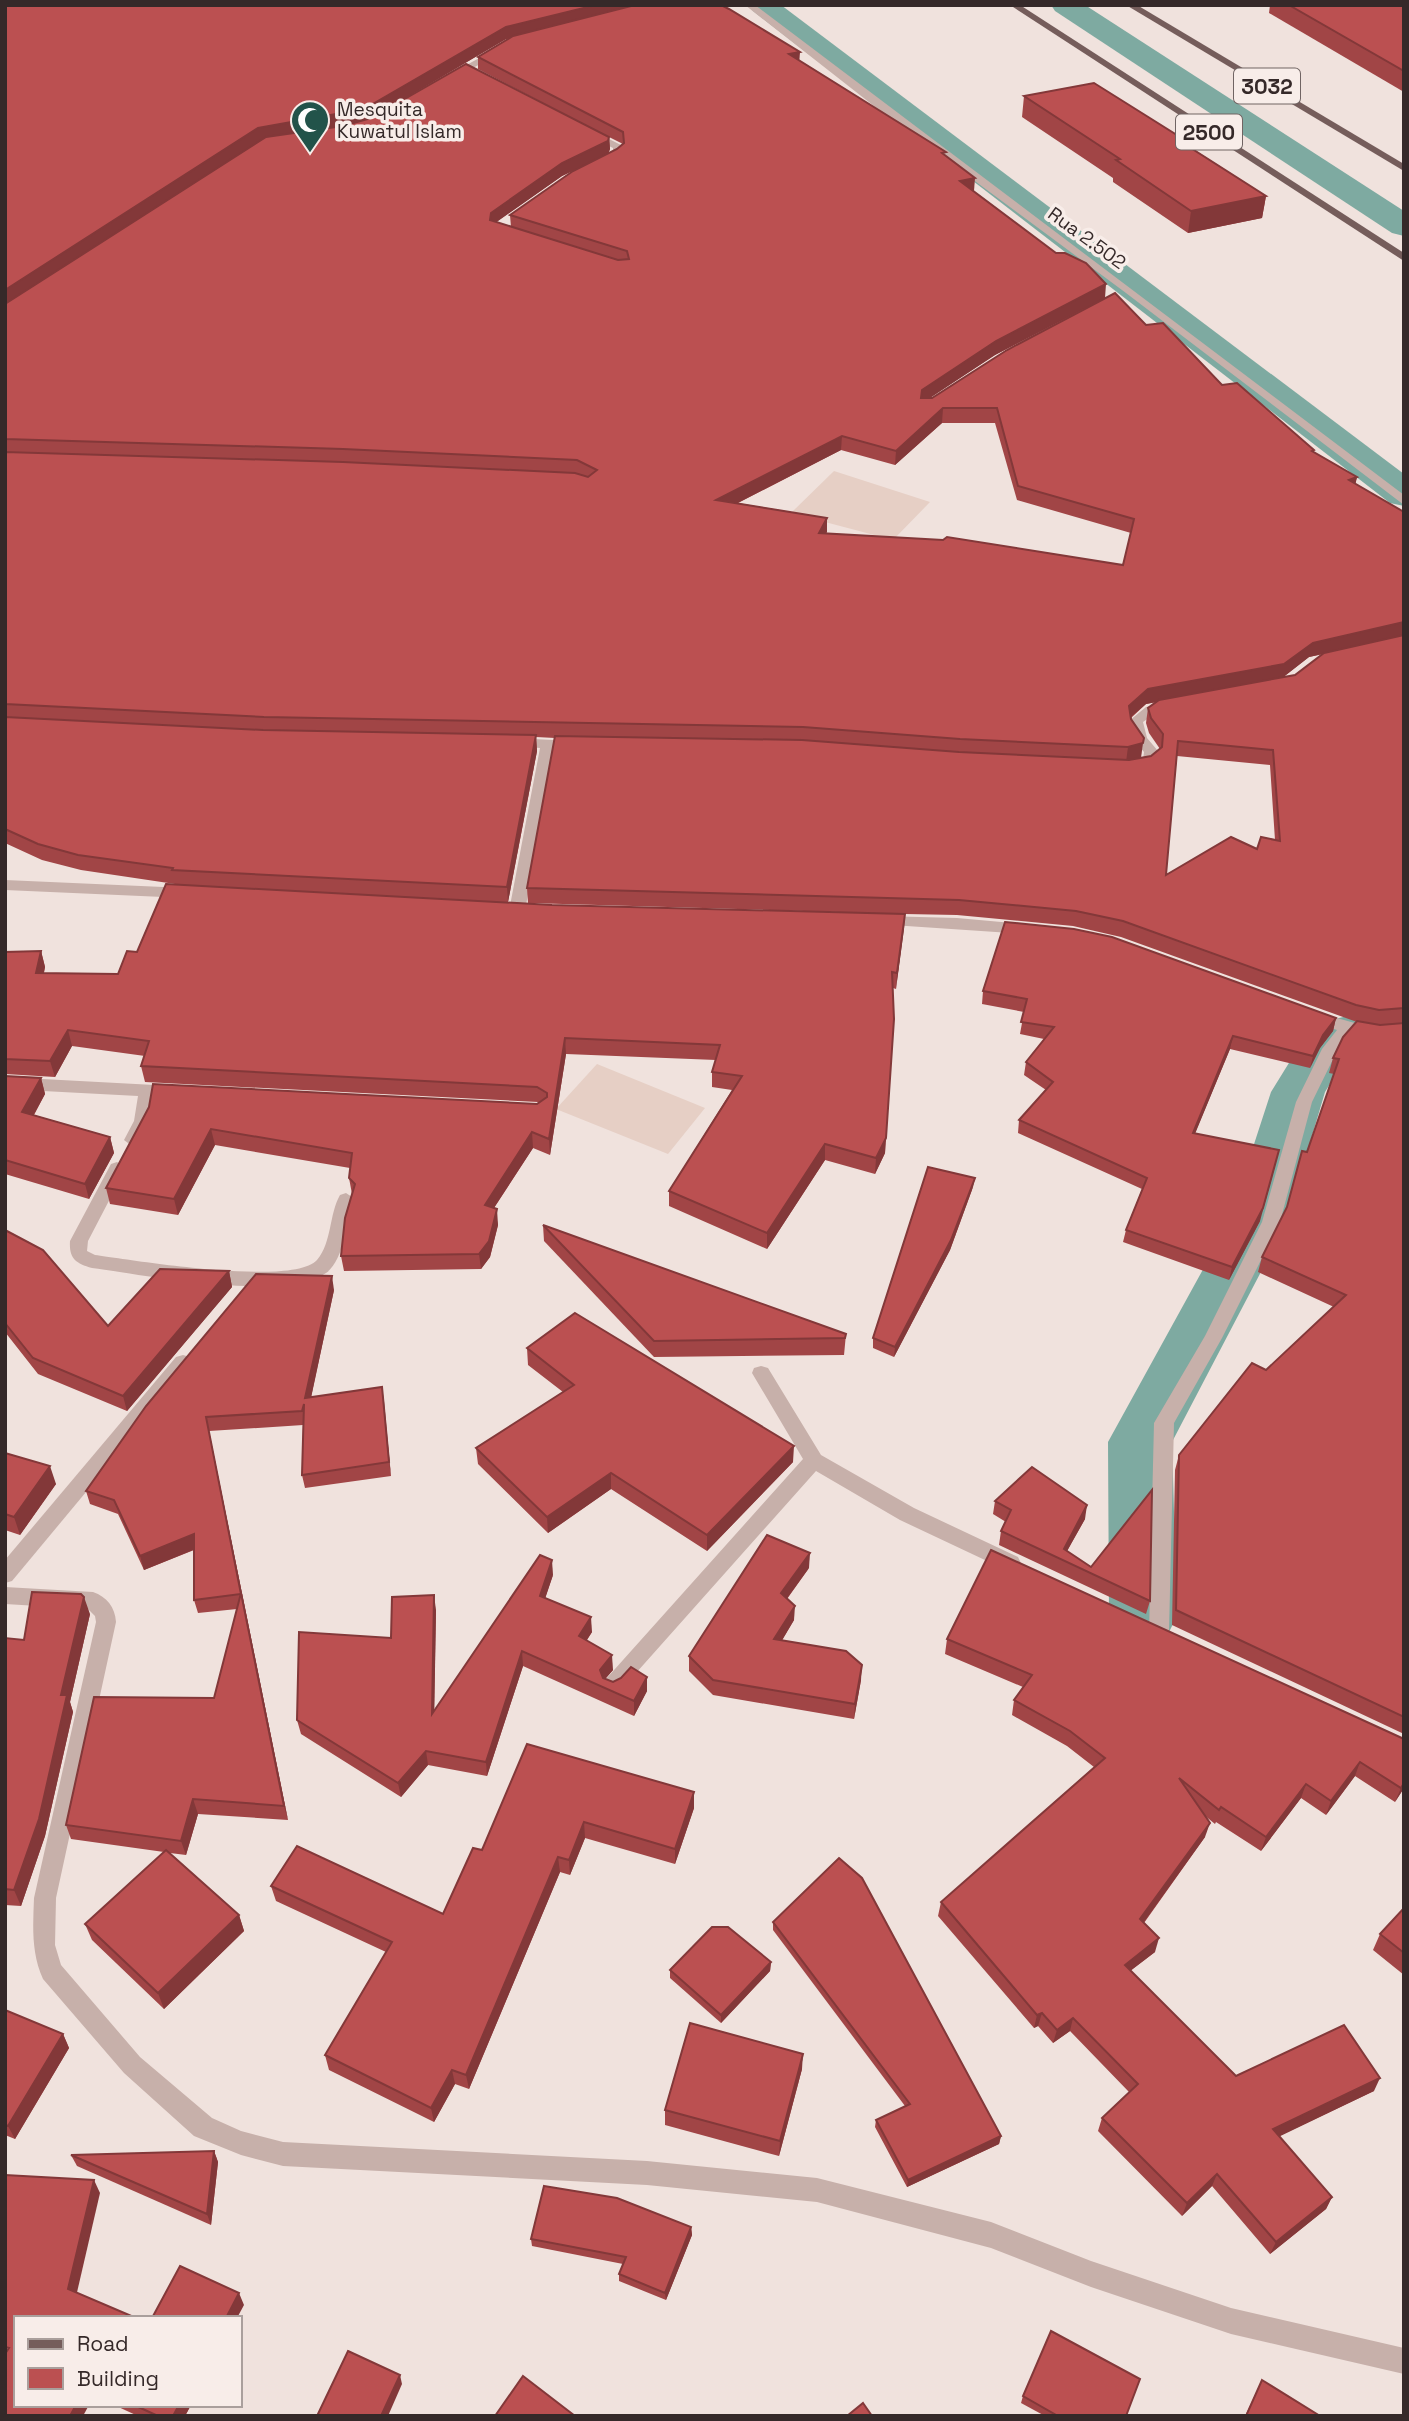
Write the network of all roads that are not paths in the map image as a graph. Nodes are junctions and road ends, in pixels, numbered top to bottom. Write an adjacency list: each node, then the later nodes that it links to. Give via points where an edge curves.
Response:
1 (749, 5): 12 (street, Rua 2.502)
2 (1014, 5): 11 (main road, 2500)
3 (1130, 5): 9 (main road, 3032)
4 (510, 44): 5 (street)
5 (466, 69): 6 (street); 7 (street)
6 (477, 74)
7 (440, 83)
8 (576, 126): 10 (street, via 618,147 613,158)
9 (1404, 168)
10 (588, 170)
11 (1404, 258)
12 (1130, 291): 13 (street); 14 (street, Rua 2.502)
13 (1118, 297)
14 (1404, 501)
15 (1187, 703): 19 (street, via 1143,714 1135,727 1151,751 1150,762)
16 (493, 742): 17 (street)
17 (548, 743): 18 (street); 22 (street)
18 (595, 745)
19 (1113, 769)
20 (5, 885): 21 (street)
21 (196, 894)
22 (516, 911)
23 (860, 920): 24 (street)
24 (1048, 932)
25 (1296, 1010): 26 (street)
26 (1348, 1028): 27 (street, via 1375,1033); 40 (street, via 1330,1049 1304,1102 1271,1222 1164,1423 1168,1636)
27 (1404, 1030)
28 (5, 1083): 29 (street)
29 (147, 1091): 30 (street); 32 (street, via 142,1121 79,1241 78,1254 92,1261)
30 (187, 1093)
31 (345, 1199): 32 (street, via 328,1259 319,1269 307,1275)
32 (253, 1279): 33 (street)
33 (236, 1299)
34 (195, 1348): 38 (street)
35 (761, 1373): 36 (street)
36 (814, 1460): 37 (street, via 907,1514); 41 (street)
37 (1033, 1573)
38 (5, 1575)
39 (5, 1595): 42 (street, via 93,1601 105,1612 45,1898 44,1945 51,1971 132,2065 203,2127 283,2154 647,2174 817,2190 991,2235 1231,2320)
40 (1134, 1620)
41 (613, 1685)
42 (1404, 2361)

